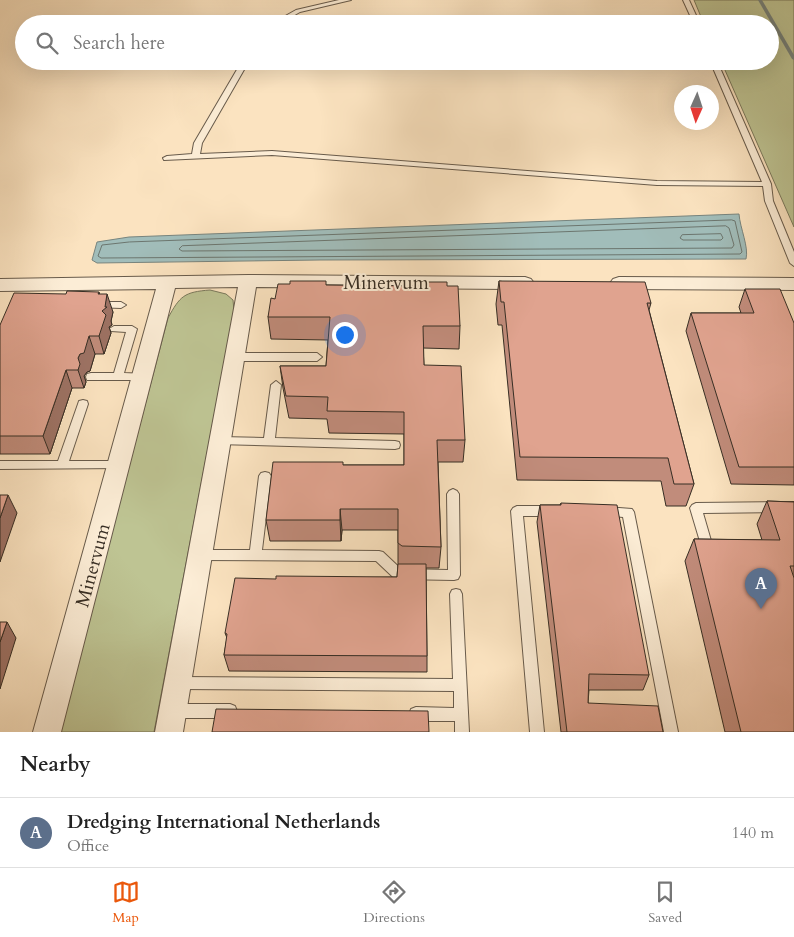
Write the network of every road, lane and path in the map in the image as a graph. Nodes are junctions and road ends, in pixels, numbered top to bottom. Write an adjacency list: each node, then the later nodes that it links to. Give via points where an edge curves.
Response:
1 (348, 0): 3 (lane)
2 (686, 0): 4 (lane)
3 (291, 15)
4 (693, 15)
5 (241, 70): 7 (lane, via 198,143)
6 (717, 70): 9 (lane)
7 (196, 157): 8 (lane); 9 (lane, via 272,153 657,183)
8 (167, 158)
9 (767, 184): 10 (lane, via 769,201)
10 (794, 263)
11 (248, 281): 12 (street, Minervum); 13 (street, Minervum); 21 (street)
12 (167, 282): 16 (street, Minervum, via 42,290); 20 (street, Minervum)
13 (546, 283)
14 (605, 283): 15 (street)
15 (794, 284)
16 (0, 285)
17 (83, 305): 18 (lane)
18 (121, 305)
19 (114, 329): 20 (lane)
20 (144, 329): 24 (lane); 25 (street, Minervum)
21 (235, 356): 22 (lane); 28 (street)
22 (317, 357)
23 (91, 377): 24 (lane)
24 (118, 377): 25 (lane)
25 (142, 377): 33 (street, Minervum)
26 (276, 385): 29 (lane)
27 (83, 404): 31 (lane)
28 (220, 441): 29 (lane); 40 (street)
29 (269, 442): 30 (lane)
30 (395, 445)
31 (62, 464): 32 (lane); 33 (lane)
32 (0, 465)
33 (118, 465): 49 (street, Minervum)
34 (265, 476): 41 (lane)
35 (453, 494): 41 (lane, via 454,576 398,574 379,556)
36 (794, 507): 39 (lane, via 696,508)
37 (563, 512): 51 (lane, via 517,511)
38 (591, 512): 52 (lane, via 628,512)
39 (708, 551)
40 (200, 555): 41 (lane); 43 (street)
41 (255, 555)
42 (456, 594): 44 (lane)
43 (178, 683): 44 (lane); 48 (street)
44 (460, 685): 47 (lane)
45 (242, 712): 48 (lane)
46 (402, 714): 47 (lane)
47 (461, 715): 50 (lane)
48 (171, 721)
49 (47, 732)
50 (462, 732)
51 (537, 732)
52 (671, 732)

